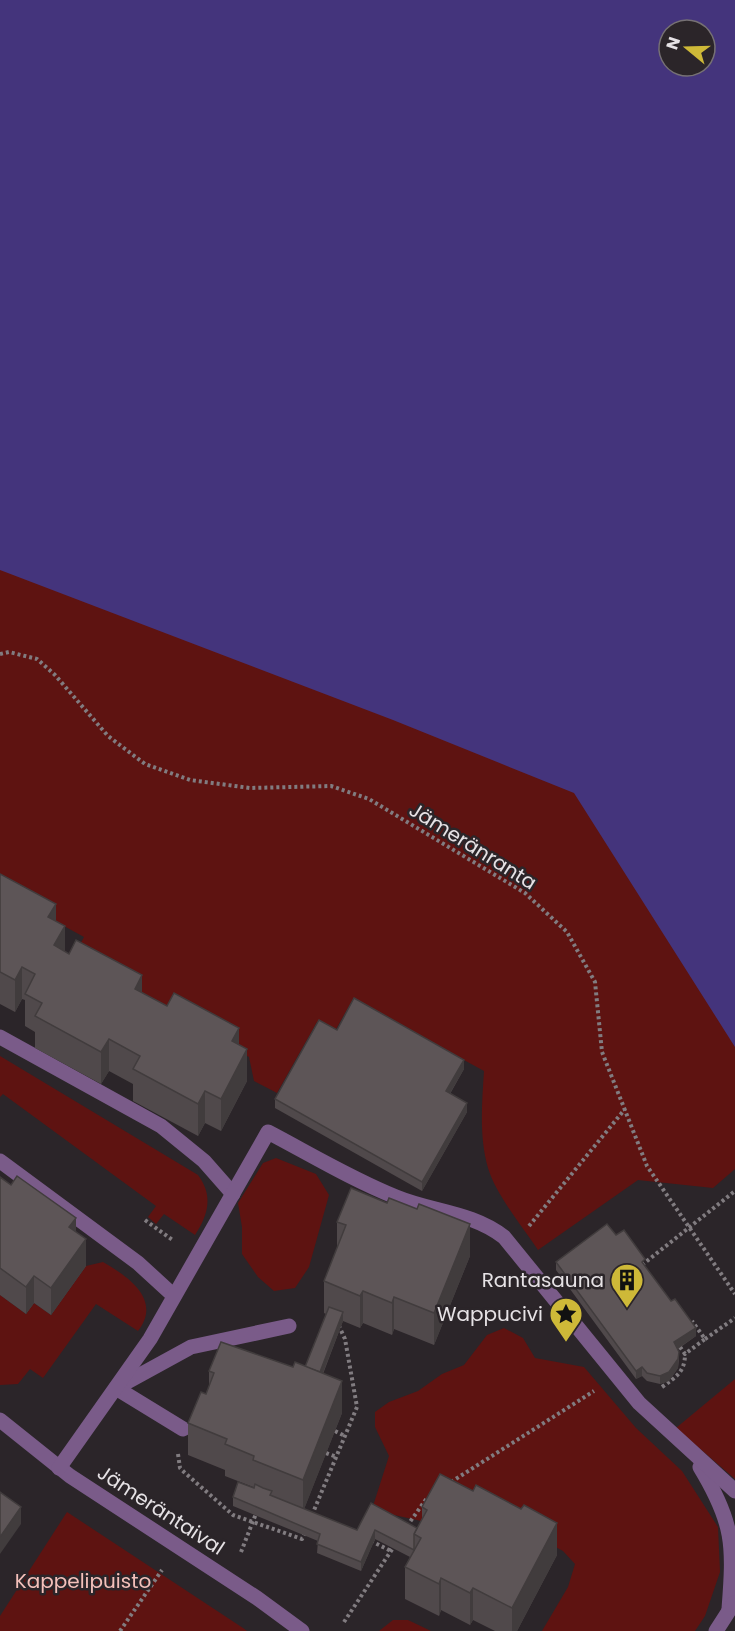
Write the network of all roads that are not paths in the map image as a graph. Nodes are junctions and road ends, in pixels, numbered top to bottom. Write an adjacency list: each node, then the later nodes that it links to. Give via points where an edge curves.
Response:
1 (0, 1037): 3 (street, via 161,1126 204,1161)
2 (0, 1161): 4 (street, via 138,1263)
3 (233, 1194): 4 (street); 9 (street, via 268,1132 366,1184 493,1228 513,1245 639,1402)
4 (174, 1296): 6 (street)
5 (289, 1326): 6 (street, via 191,1347)
6 (116, 1388): 8 (street); 10 (street)
7 (0, 1420): 10 (street, Jämeräntaival)
8 (183, 1429)
9 (693, 1454): 11 (street); 12 (street, via 729,1525)
10 (59, 1468): 13 (street, Jämeräntaival)
11 (735, 1491)
12 (732, 1605): 14 (street)
13 (302, 1631)
14 (716, 1631)

